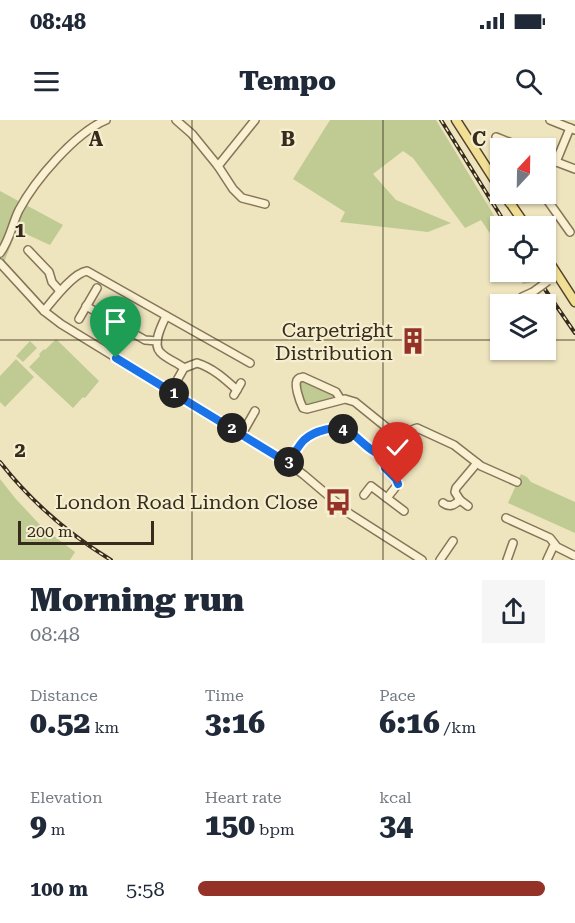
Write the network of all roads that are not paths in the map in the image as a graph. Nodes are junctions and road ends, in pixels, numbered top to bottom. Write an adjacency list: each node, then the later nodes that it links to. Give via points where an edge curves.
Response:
1 (106, 120): 15 (street, via 96,124 52,164 20,210)
2 (176, 120): 8 (street)
3 (255, 120): 8 (street)
4 (456, 120): 10 (main road)
5 (550, 120): 6 (street)
6 (572, 129): 7 (street)
7 (556, 162): 9 (street)
8 (218, 166): 11 (street, via 242,198)
9 (575, 169)
10 (490, 173)
11 (265, 204)
12 (550, 204): 13 (street)
13 (570, 232)
14 (28, 250): 21 (street, via 46,268)
15 (0, 253)
16 (0, 263): 26 (street)
17 (556, 271): 18 (main road)
18 (558, 274): 19 (main road); 22 (street, bridge)
19 (564, 283): 23 (main road); 24 (main road)
20 (97, 288): 25 (street)
21 (60, 291): 26 (street); 27 (street, via 87,271)
22 (529, 294)
23 (575, 295)
24 (575, 302)
25 (86, 306): 28 (street); 29 (street, via 145,340)
26 (44, 311): 33 (street)
27 (166, 316): 29 (street); 30 (street)
28 (79, 319)
29 (157, 341): 31 (street, via 161,353)
30 (250, 363)
31 (184, 368): 32 (street, via 197,363 204,365); 33 (street)
32 (237, 389)
33 (171, 391): 36 (street)
34 (341, 400): 34 (street, via 303,408 297,380 303,377 336,392); 37 (street, via 355,402)
35 (255, 411): 36 (street)
36 (242, 434): 39 (street)
37 (402, 440): 38 (street, via 392,453); 40 (street, via 417,429 454,445)
38 (383, 456): 39 (street, via 337,428 303,441); 43 (street, via 385,468 398,481)
39 (288, 463): 53 (street, via 350,513)
40 (477, 463): 41 (street); 44 (street, via 454,492)
41 (517, 482)
42 (364, 495): 43 (street, via 371,486)
43 (387, 498): 47 (street)
44 (460, 500): 45 (street, via 450,506); 46 (street)
45 (443, 503)
46 (468, 506)
47 (404, 512)
48 (506, 518): 51 (street, via 550,538)
49 (453, 542): 54 (street)
50 (513, 543): 55 (street)
51 (555, 546): 52 (street); 56 (street)
52 (575, 556)
53 (422, 560)
54 (440, 560)
55 (507, 560)
56 (548, 560)

